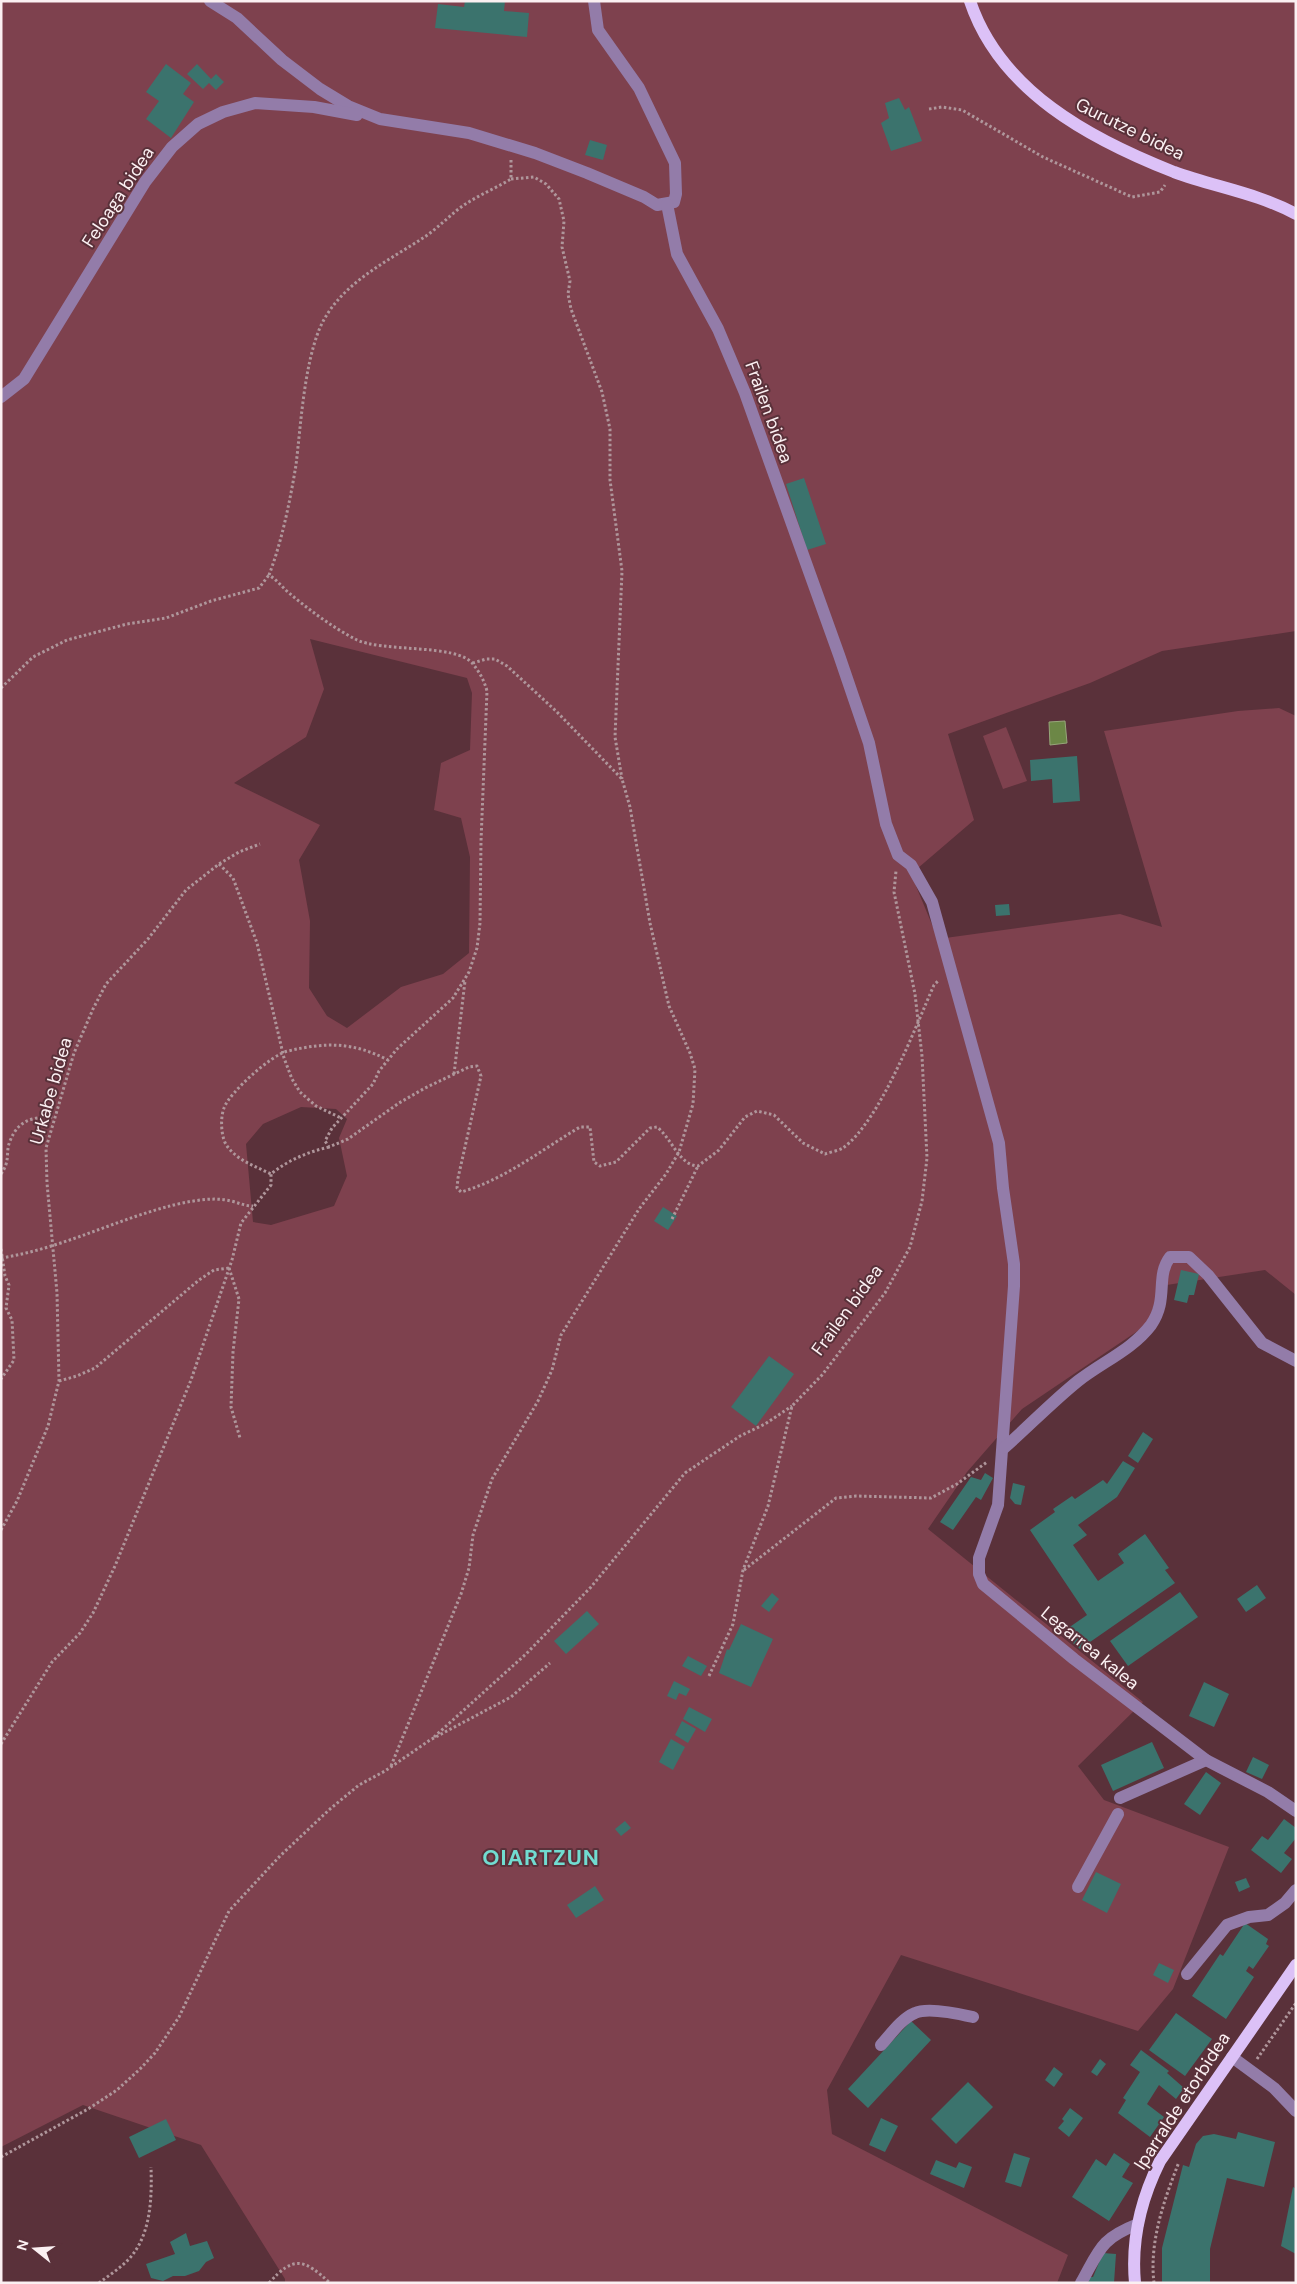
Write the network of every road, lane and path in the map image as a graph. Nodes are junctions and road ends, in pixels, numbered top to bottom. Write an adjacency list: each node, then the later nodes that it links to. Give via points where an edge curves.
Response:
1 (210, 1): 5 (street, via 237,18 282,60 320,89 348,106)
2 (594, 1): 9 (street, via 598,30 639,88 674,163 676,194 674,202)
3 (970, 1): 7 (main road, Gurutze bidea, via 977,22 1003,64 1037,97 1079,128)
4 (929, 109): 7 (path, via 942,106 962,110 1043,157 1132,197 1160,192)
5 (380, 119): 6 (street, via 469,133); 11 (street, Feloaga bidea, via 314,107 255,103 223,112 198,124 172,147 145,182 24,379)
6 (506, 144): 8 (path, via 511,155); 9 (street, via 588,173 658,205)
7 (1174, 172): 10 (main road, Gurutze bidea, via 1261,197)
8 (511, 179): 12 (path, via 464,205 428,234 348,288 332,307 319,330 311,362 282,533); 15 (path, via 534,177 546,184 559,199 564,221 562,247 570,281 571,308 602,392 610,429 610,480 622,571 615,737)
9 (667, 204): 17 (street, Frailen bidea, via 677,254 718,329 745,393 839,655 870,743 886,824)
10 (1296, 214)
11 (1, 397)
12 (269, 576): 13 (path, via 355,639 373,646 437,651 464,657); 14 (path, via 259,588 166,618 127,624 67,640 33,658)
13 (473, 663): 15 (path, via 495,659 507,666); 20 (path, via 487,690 487,740 480,841 480,923 477,948)
14 (1, 688)
15 (622, 779): 28 (path, via 668,1006 695,1069 693,1104)
16 (260, 844): 18 (path, Urkabe bidea)
17 (898, 855): 19 (street, Frailen bidea, via 911,865 932,902); 21 (path, Frailen bidea, via 894,892)
18 (219, 864): 22 (path, via 233,878 257,942); 25 (path, Urkabe bidea, via 186,890 148,940 106,984 74,1054)
19 (949, 969): 21 (path, via 934,985); 43 (street, Legarrea kalea, via 999,1143 1014,1264)
20 (465, 978): 23 (path, via 453,998); 24 (path)
21 (918, 1020): 29 (path, via 872,1114 842,1148 825,1154 803,1143 774,1115 757,1111 745,1118 719,1150); 41 (path, Frailen bidea, via 927,1158 922,1201 910,1247 885,1293 864,1322 822,1375)
22 (283, 1053): 23 (path, via 336,1044 367,1049); 26 (path, via 300,1092 316,1106); 31 (path, via 254,1072 236,1090 224,1108 222,1126 225,1144 242,1161)
23 (388, 1060): 26 (path, via 378,1071 373,1084)
24 (454, 1074): 27 (path, via 399,1103 348,1140); 28 (path, via 477,1066 481,1076 461,1162 457,1188 461,1192 485,1185 580,1127 590,1127 594,1162 600,1166 616,1162 650,1128 657,1127 668,1136)
25 (55, 1117): 30 (path, via 34,1117 22,1123 10,1141 8,1165); 34 (path, Urkabe bidea, via 46,1148)
26 (341, 1118): 27 (path, via 325,1142)
27 (330, 1147): 31 (path, via 310,1152)
28 (679, 1152): 29 (path, via 690,1166); 51 (path, via 639,1209 562,1335 538,1402 492,1479 473,1536 462,1594)
29 (698, 1166): 33 (path)
30 (1, 1174)
31 (271, 1174): 32 (path, via 271,1185)
32 (254, 1206): 34 (path, via 206,1200 167,1207); 37 (path, via 241,1223)
33 (672, 1219)
34 (51, 1246): 36 (path); 40 (path, Urkabe bidea, via 57,1293)
35 (1, 1249): 36 (path)
36 (2, 1258): 39 (path, via 9,1285 6,1308 12,1320 14,1360)
37 (229, 1268): 40 (path, via 214,1270 199,1280 95,1368); 42 (path, via 239,1299 233,1352 232,1407); 49 (path, via 191,1380 93,1613 80,1633 52,1662)
38 (1296, 1360): 43 (street, via 1262,1343 1208,1275 1189,1257 1170,1257 1164,1265 1159,1311 1151,1325 1135,1342 1079,1380)
39 (1, 1379)
40 (59, 1381): 44 (path, Urkabe bidea, via 48,1426 17,1501)
41 (792, 1406): 45 (path, via 768,1506); 48 (path, Frailen bidea, via 685,1473 591,1587 526,1654)
42 (240, 1438)
43 (1004, 1448): 45 (path, via 957,1484 931,1498 836,1498); 50 (street, Legarrea kalea, via 998,1505 979,1558 983,1584)
44 (1, 1530)
45 (744, 1570): 47 (path, via 733,1624)
46 (550, 1663): 48 (path, via 511,1697)
47 (709, 1676)
48 (430, 1740): 51 (path)
49 (1, 1744)
50 (1206, 1760): 52 (street); 53 (street, Legarrea kalea, via 1268,1792)
51 (391, 1766): 65 (path, via 359,1785 330,1809 228,1911 179,2017 140,2069 88,2109)
52 (1120, 1798)
53 (1296, 1811)
54 (1118, 1814): 55 (street)
55 (1078, 1887)
56 (1296, 1890): 58 (street, via 1268,1915 1249,1917 1227,1925)
57 (1296, 1964): 62 (main road, Iparralde etorbidea)
58 (1188, 1974)
59 (1296, 2003): 63 (path, via 1257,2059)
60 (973, 2017): 61 (street, via 948,2012 916,2012)
61 (881, 2045)
62 (1232, 2057): 63 (street); 68 (main road, Iparralde etorbidea, via 1160,2161 1145,2194)
63 (1246, 2067): 64 (street, via 1274,2088)
64 (1296, 2111)
65 (1, 2157)
66 (1180, 2160): 74 (path, via 1159,2221 1152,2265)
67 (151, 2167): 70 (path, via 152,2200 145,2232 128,2260)
68 (1138, 2224): 69 (main road, Iparralde etorbidea); 73 (street, via 1114,2234 1103,2244)
69 (1136, 2279)
70 (99, 2283)
71 (269, 2283): 72 (path, via 290,2264 308,2264)
72 (330, 2283)
73 (1081, 2283)
74 (1154, 2283)

